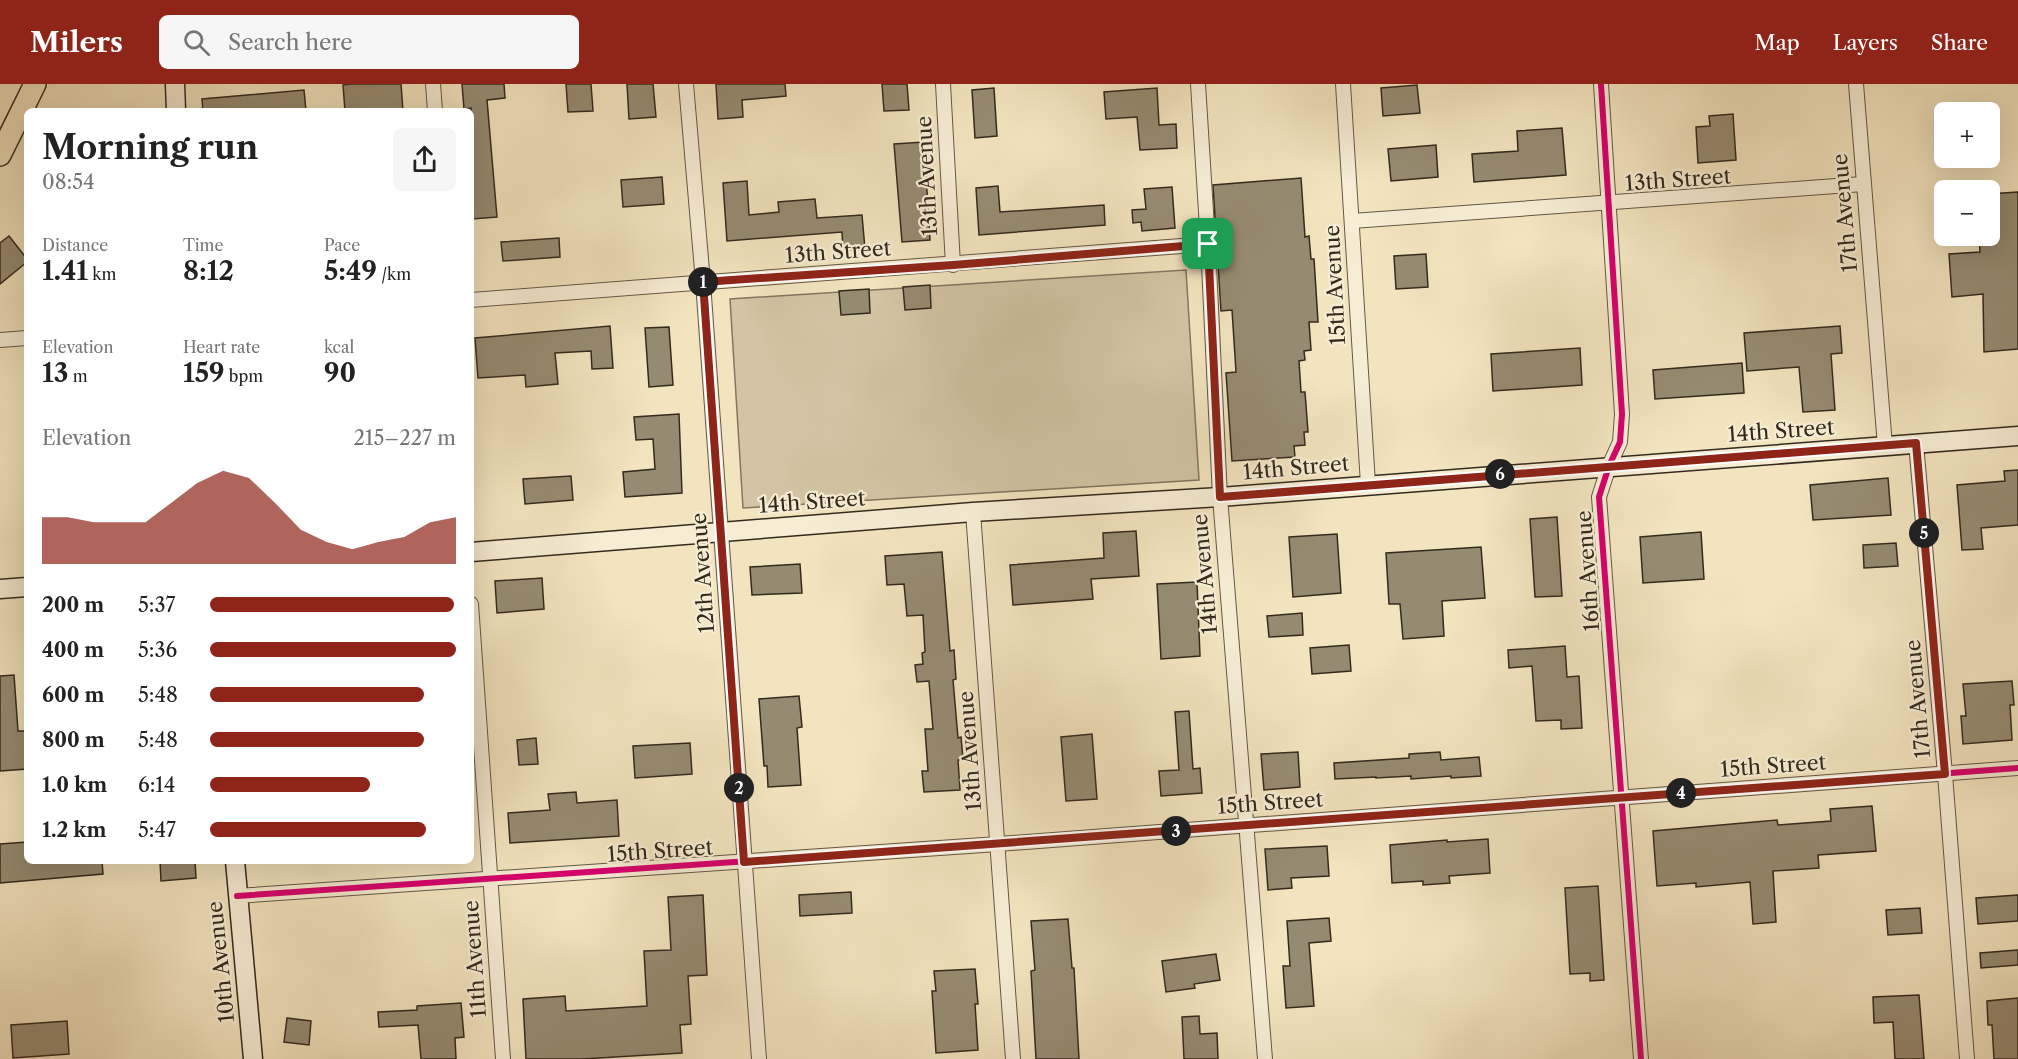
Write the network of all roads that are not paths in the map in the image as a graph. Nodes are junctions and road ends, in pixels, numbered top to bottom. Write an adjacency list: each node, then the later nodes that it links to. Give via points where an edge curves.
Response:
1 (35, 84): 12 (main road)
2 (175, 84): 10 (main road)
3 (433, 84): 11 (street)
4 (686, 84): 18 (street, 12th Avenue)
5 (943, 84): 17 (street, 13th Avenue)
6 (1198, 84): 16 (street, 14th Avenue)
7 (1343, 84): 15 (street, 15th Avenue)
8 (1601, 84): 14 (street, 16th Avenue)
9 (1856, 84): 13 (street, 17th Avenue)
10 (176, 108)
11 (435, 108)
12 (0, 155)
13 (1863, 184): 14 (street, 13th Street); 24 (street, 17th Avenue)
14 (1609, 202): 15 (street, 13th Street); 25 (street, 16th Avenue, via 1622,414 1620,442)
15 (1352, 221): 26 (street, 15th Avenue)
16 (1208, 244): 17 (street, 13th Street); 27 (street, 14th Avenue)
17 (953, 265): 18 (street, 13th Street)
18 (703, 282): 19 (street, 13th Street); 29 (street, 12th Avenue)
19 (474, 300)
20 (24, 338): 21 (street)
21 (0, 340)
22 (2018, 436): 23 (main road, 14th Street)
23 (1916, 443): 24 (main road, 14th Street); 35 (street, 17th Avenue)
24 (1885, 446): 25 (main road, 14th Street)
25 (1609, 466): 26 (main road, 14th Street); 36 (street, 16th Avenue, via 1599,497)
26 (1368, 484): 27 (main road, 14th Street)
27 (1220, 497): 28 (main road, 14th Street); 37 (street, 14th Avenue)
28 (973, 513): 29 (main road, 14th Street); 38 (street, 13th Avenue)
29 (721, 532): 30 (main road, 14th Street); 39 (street, 12th Avenue)
30 (474, 552)
31 (24, 587): 32 (main road)
32 (0, 589)
33 (474, 645): 41 (street, 11th Avenue)
34 (2018, 768): 35 (street, 15th Street)
35 (1945, 774): 36 (street, 15th Street); 49 (street, 17th Avenue)
36 (1622, 797): 37 (street, 15th Street); 48 (street, 16th Avenue)
37 (1246, 826): 38 (street, 15th Street); 47 (street, 14th Avenue)
38 (998, 844): 39 (street, 15th Street); 46 (street, 13th Avenue)
39 (744, 862): 41 (street, 15th Street); 45 (street, 12th Avenue)
40 (235, 864): 42 (main road, 10th Avenue)
41 (491, 880): 42 (street, 15th Street); 44 (street, 11th Avenue)
42 (237, 896): 43 (main road, 10th Avenue)
43 (253, 1059)
44 (503, 1059)
45 (759, 1059)
46 (1013, 1059)
47 (1265, 1059)
48 (1641, 1059)
49 (1967, 1059)

